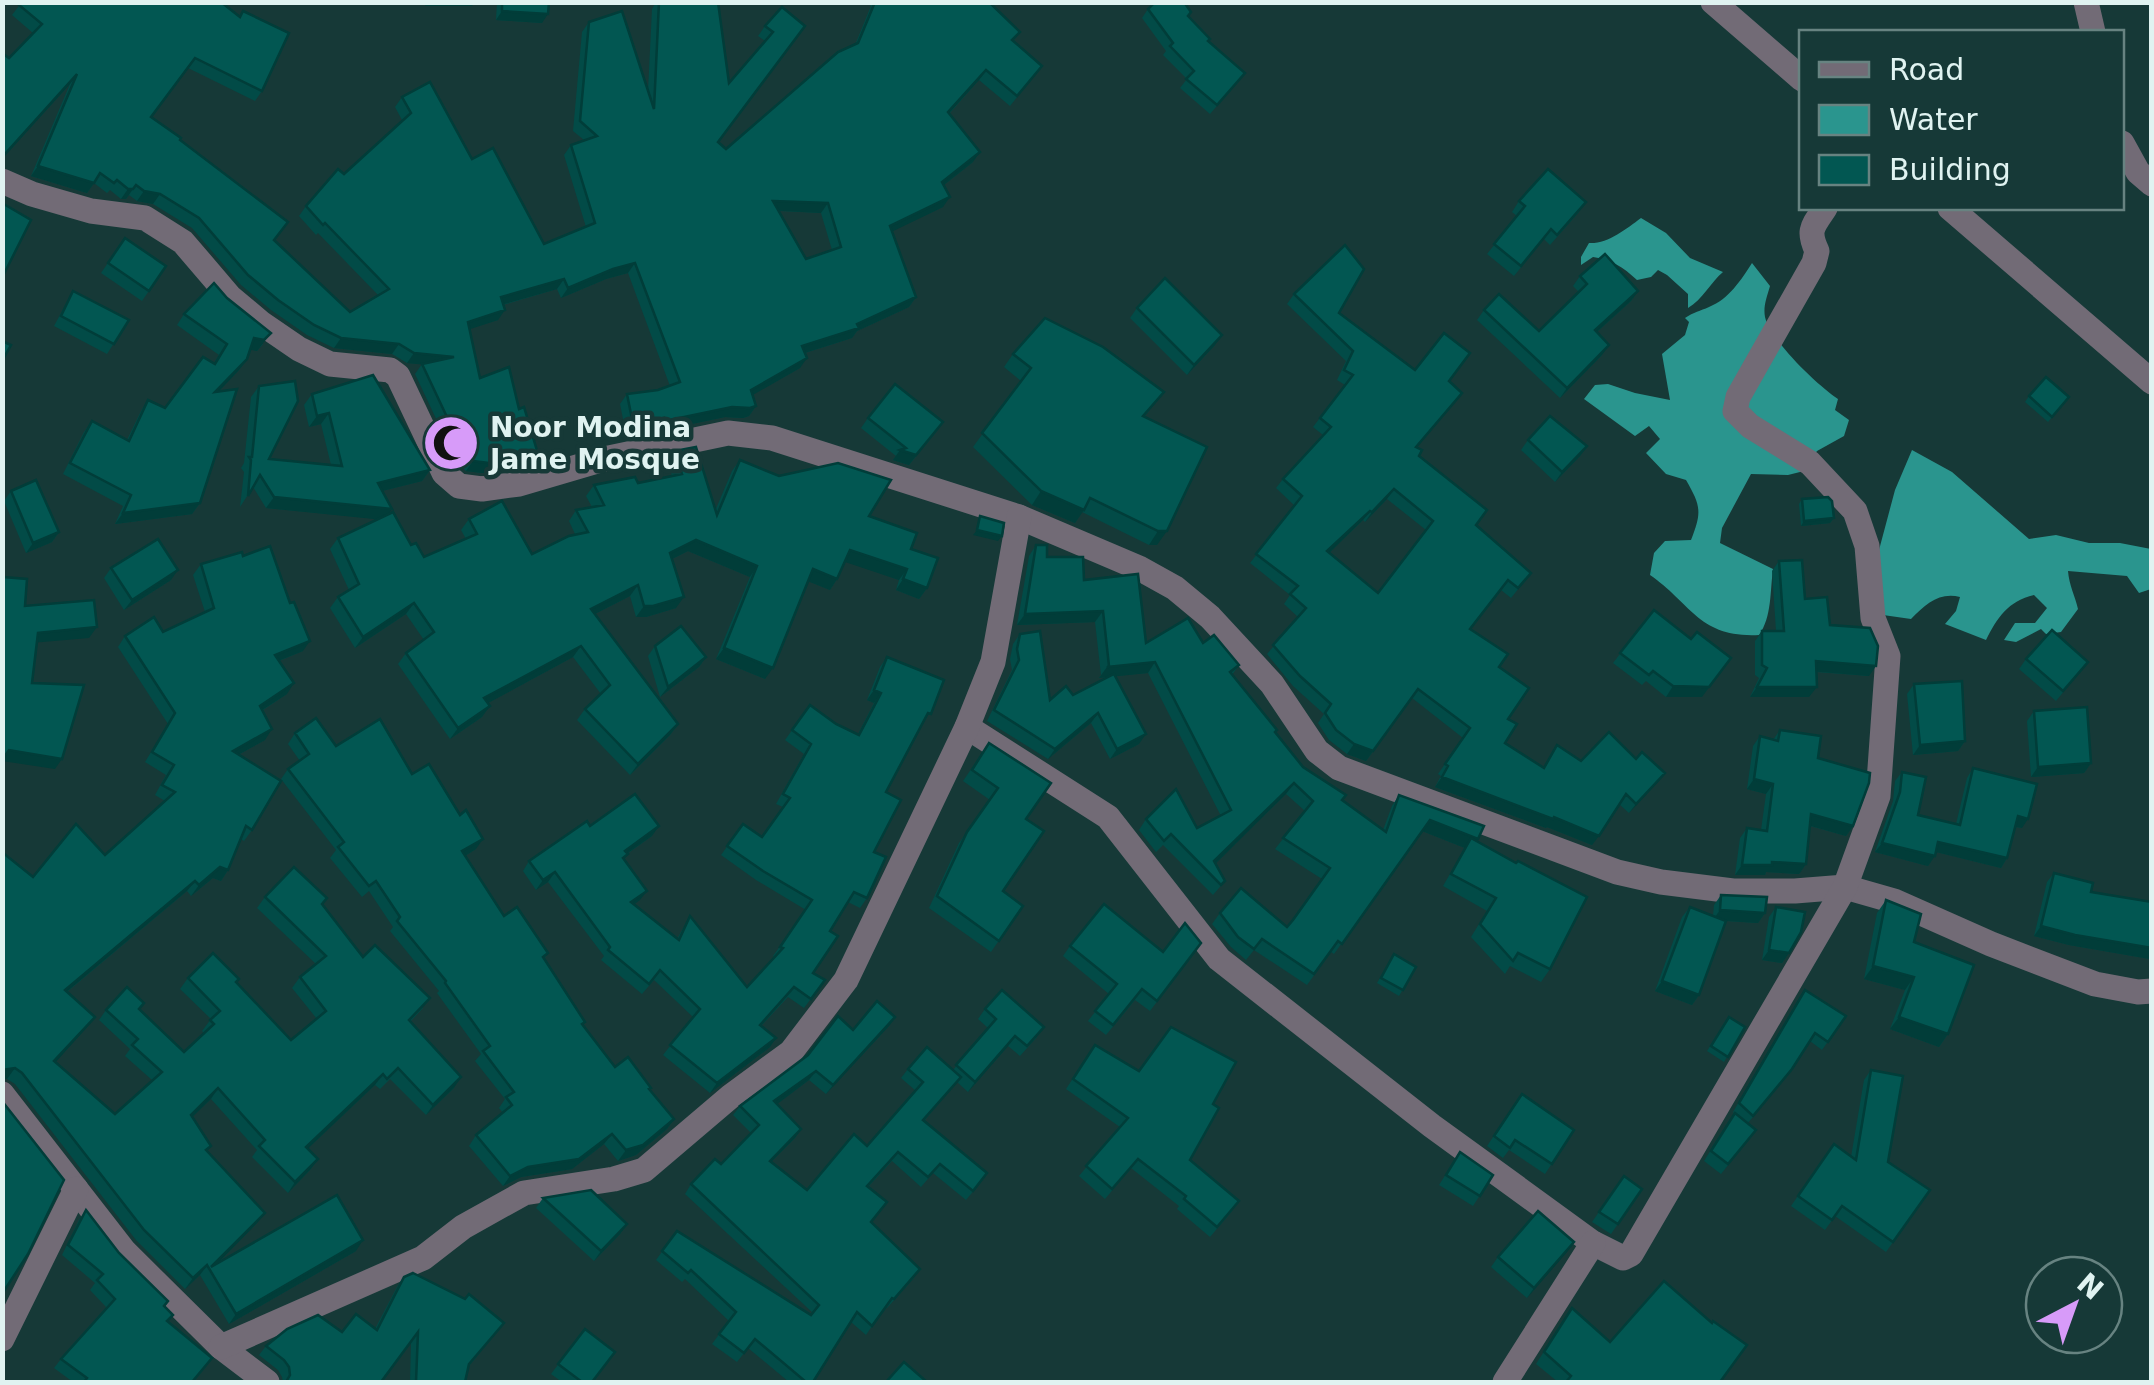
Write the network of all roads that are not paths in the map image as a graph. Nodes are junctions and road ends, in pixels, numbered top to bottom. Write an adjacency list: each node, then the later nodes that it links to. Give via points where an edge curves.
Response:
1 (1713, 2): 4 (street)
2 (2086, 2): 3 (street)
3 (2093, 30)
4 (1799, 77)
5 (2124, 148): 7 (street)
6 (2, 181): 11 (street, via 91,211 145,218 183,242 230,297 300,349 330,364 390,370 444,472 459,486 519,484 728,433 772,438)
7 (2152, 184)
8 (1824, 210): 13 (street, via 1811,230 1814,262 1736,411 1810,463 1854,512 1867,546 1873,618 1888,656 1886,691 1878,796)
9 (1952, 210): 10 (street)
10 (2152, 382)
11 (1020, 517): 12 (street, via 993,662); 13 (street, via 1175,588 1272,684 1317,751 1339,768 1632,876 1733,891)
12 (967, 727): 17 (street, via 1108,817 1219,960); 19 (street, via 846,980 792,1052 644,1170 524,1193 423,1258)
13 (1845, 887): 14 (street, via 2094,984); 17 (street, via 1630,1254 1623,1258)
14 (2152, 991)
15 (2, 1094): 16 (street)
16 (76, 1189): 18 (street); 19 (street, via 124,1251)
17 (1594, 1242): 21 (street)
18 (2, 1339)
19 (221, 1347): 20 (street)
20 (266, 1382)
21 (1505, 1382)

